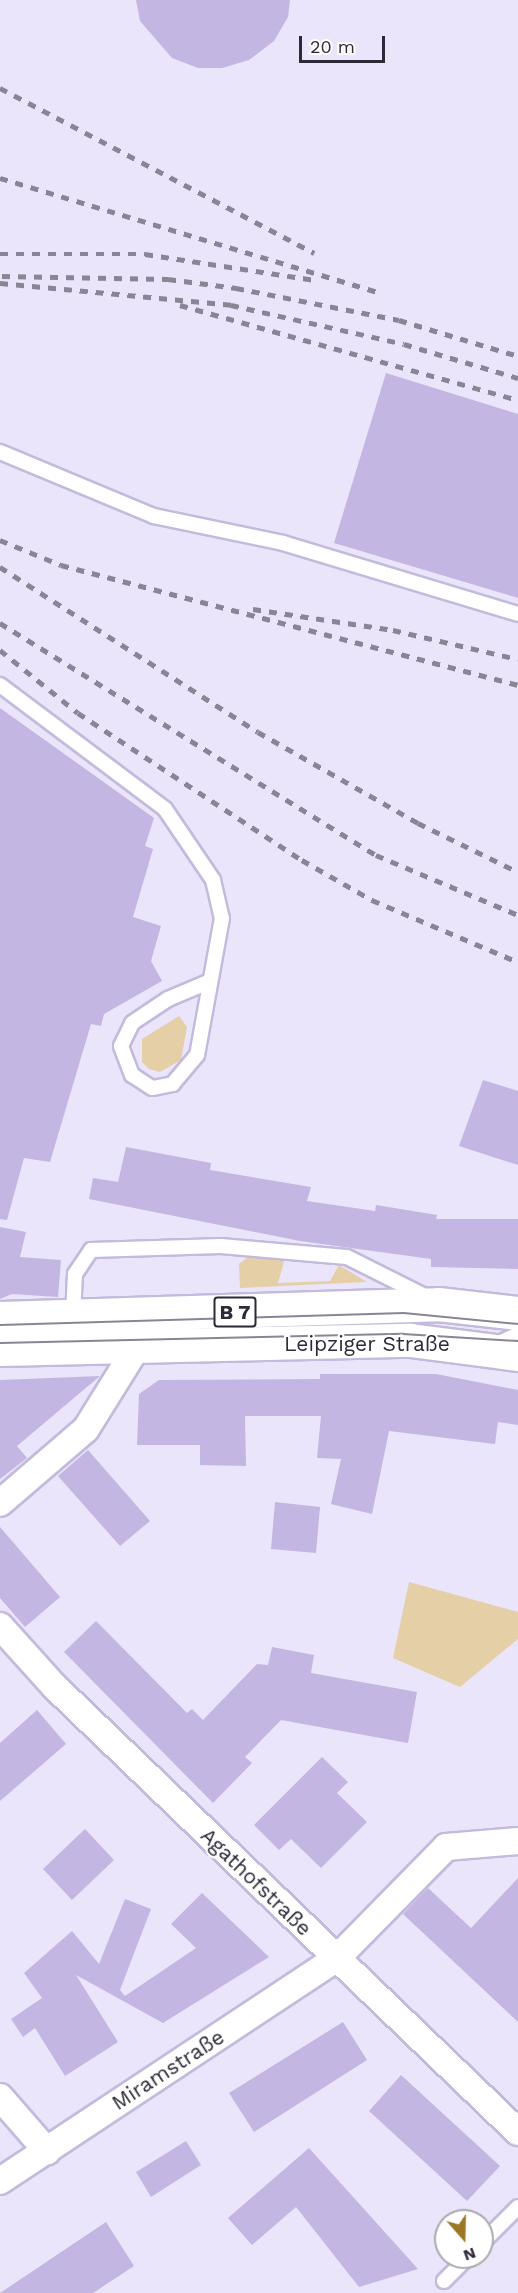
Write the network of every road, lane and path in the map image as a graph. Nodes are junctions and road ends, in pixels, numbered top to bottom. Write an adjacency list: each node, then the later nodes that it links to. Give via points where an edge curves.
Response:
1 (0, 452): 2 (lane, via 154,516 283,543)
2 (518, 614)
3 (0, 685): 4 (lane, via 165,809 202,860 222,918)
4 (208, 982): 4 (lane, via 168,999 132,1023 121,1046 132,1075 152,1088 173,1084 196,1054)
5 (438, 1304): 6 (main road, Leipziger Straße / B 7); 8 (main road, Leipziger Straße / B 7); 8 (lane, via 347,1257 221,1246 90,1250 75,1274)
6 (507, 1311): 9 (lane)
7 (0, 1318): 8 (main road, Leipziger Straße / B 7)
8 (73, 1318)
9 (518, 1333): 12 (lane)
10 (137, 1347): 11 (main road, Leipziger Straße / B 7); 12 (main road, Leipziger Straße / B 7, via 410,1341); 13 (street, via 86,1430)
11 (0, 1349)
12 (502, 1351)
13 (0, 1503)
14 (0, 1626): 16 (street, Agathofstraße, via 55,1687)
15 (518, 1841): 16 (street, Miramstraße, via 446,1847)
16 (336, 1959): 18 (street, Agathofstraße); 19 (street, Miramstraße)
17 (0, 2097): 19 (street)
18 (518, 2132)
19 (46, 2151): 20 (street, Miramstraße)
20 (0, 2181)
21 (518, 2207): 22 (lane)
22 (494, 2231)
23 (456, 2269): 24 (lane)
24 (444, 2281)

